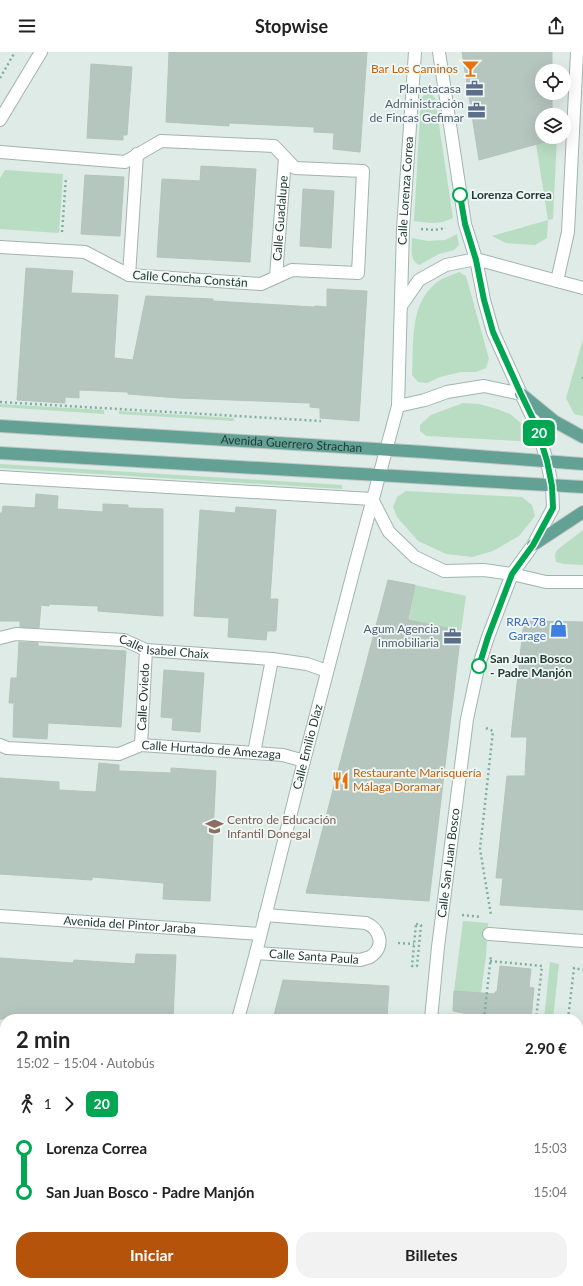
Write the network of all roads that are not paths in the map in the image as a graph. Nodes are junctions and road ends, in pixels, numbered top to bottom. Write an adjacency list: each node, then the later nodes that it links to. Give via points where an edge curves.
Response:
1 (41, 52): 6 (street)
2 (415, 52): 16 (street, Calle Lorenza Correa, via 403,216)
3 (439, 52): 11 (street, via 465,224)
4 (577, 52): 5 (street)
5 (579, 82): 14 (street, via 568,232)
6 (0, 120)
7 (0, 152): 8 (street, via 126,162)
8 (137, 154): 9 (street, via 161,141 274,146); 12 (street)
9 (284, 158): 13 (street, Calle Guadalupe); 13 (street, Calle Concha Constán, via 295,168 363,171 358,273 292,270)
10 (0, 247): 12 (street, Calle Concha Constán, via 85,252)
11 (476, 260): 14 (street); 16 (street, via 446,265 419,280); 17 (street, via 493,332)
12 (129, 275): 13 (street, Calle Concha Constán, via 261,284)
13 (276, 277)
14 (557, 282): 15 (street)
15 (583, 288)
16 (401, 306): 18 (street, Calle Lorenza Correa)
17 (521, 394): 18 (street, via 484,386 447,392); 20 (main road, via 554,421); 23 (street, via 536,425)
18 (398, 406): 21 (street, Calle Lorenza Correa)
19 (0, 426): 21 (main road, Avenida Guerrero Strachan)
20 (583, 437)
21 (387, 450): 23 (main road, Avenida Guerrero Strachan); 25 (street, Calle Lorenza Correa)
22 (0, 453): 25 (main road, Avenida Guerrero Strachan)
23 (547, 461): 24 (main road, Avenida Guerrero Strachan); 27 (street, Calle San Juan Bosco)
24 (583, 464)
25 (380, 475): 27 (main road, Avenida Guerrero Strachan); 29 (street, Calle Emilio Díaz)
26 (0, 476): 29 (street)
27 (552, 486): 28 (main road, Avenida Guerrero Strachan); 31 (street, Calle San Juan Bosco, via 553,508)
28 (583, 487)
29 (372, 499): 32 (street, via 389,532 415,557 444,570 484,570); 37 (street, Calle Emilio Díaz)
30 (583, 512): 31 (main road)
31 (533, 545): 32 (street, Calle San Juan Bosco)
32 (512, 574): 33 (street, via 546,582); 49 (street, Calle San Juan Bosco, via 478,668 468,719)
33 (583, 582)
34 (0, 638): 35 (street, Calle Isabel Chaix, via 16,634 124,640)
35 (146, 650): 36 (street, Calle Isabel Chaix); 39 (street, Calle Oviedo)
36 (272, 659): 37 (street, Calle Isabel Chaix, via 307,664); 40 (street)
37 (327, 671): 41 (street, Calle Emilio Díaz)
38 (0, 745): 39 (street, Calle Hurtado de Amezaga, via 7,748 119,754)
39 (141, 745): 40 (street, Calle Hurtado de Amezaga)
40 (254, 753): 41 (street, Calle Hurtado de Amezaga, via 283,755)
41 (304, 761): 42 (street, Calle Emilio Díaz)
42 (265, 915): 44 (street, Calle Emilio Díaz); 47 (street, Calle Santa Paula, via 366,923 378,932 378,949 360,960)
43 (0, 916): 44 (street, Avenida del Pintor Jaraba)
44 (260, 934): 47 (street, Calle Emilio Díaz)
45 (489, 934): 46 (street)
46 (583, 941)
47 (256, 953): 48 (street, Calle Emilio Díaz)
48 (239, 1014)
49 (431, 1014)

